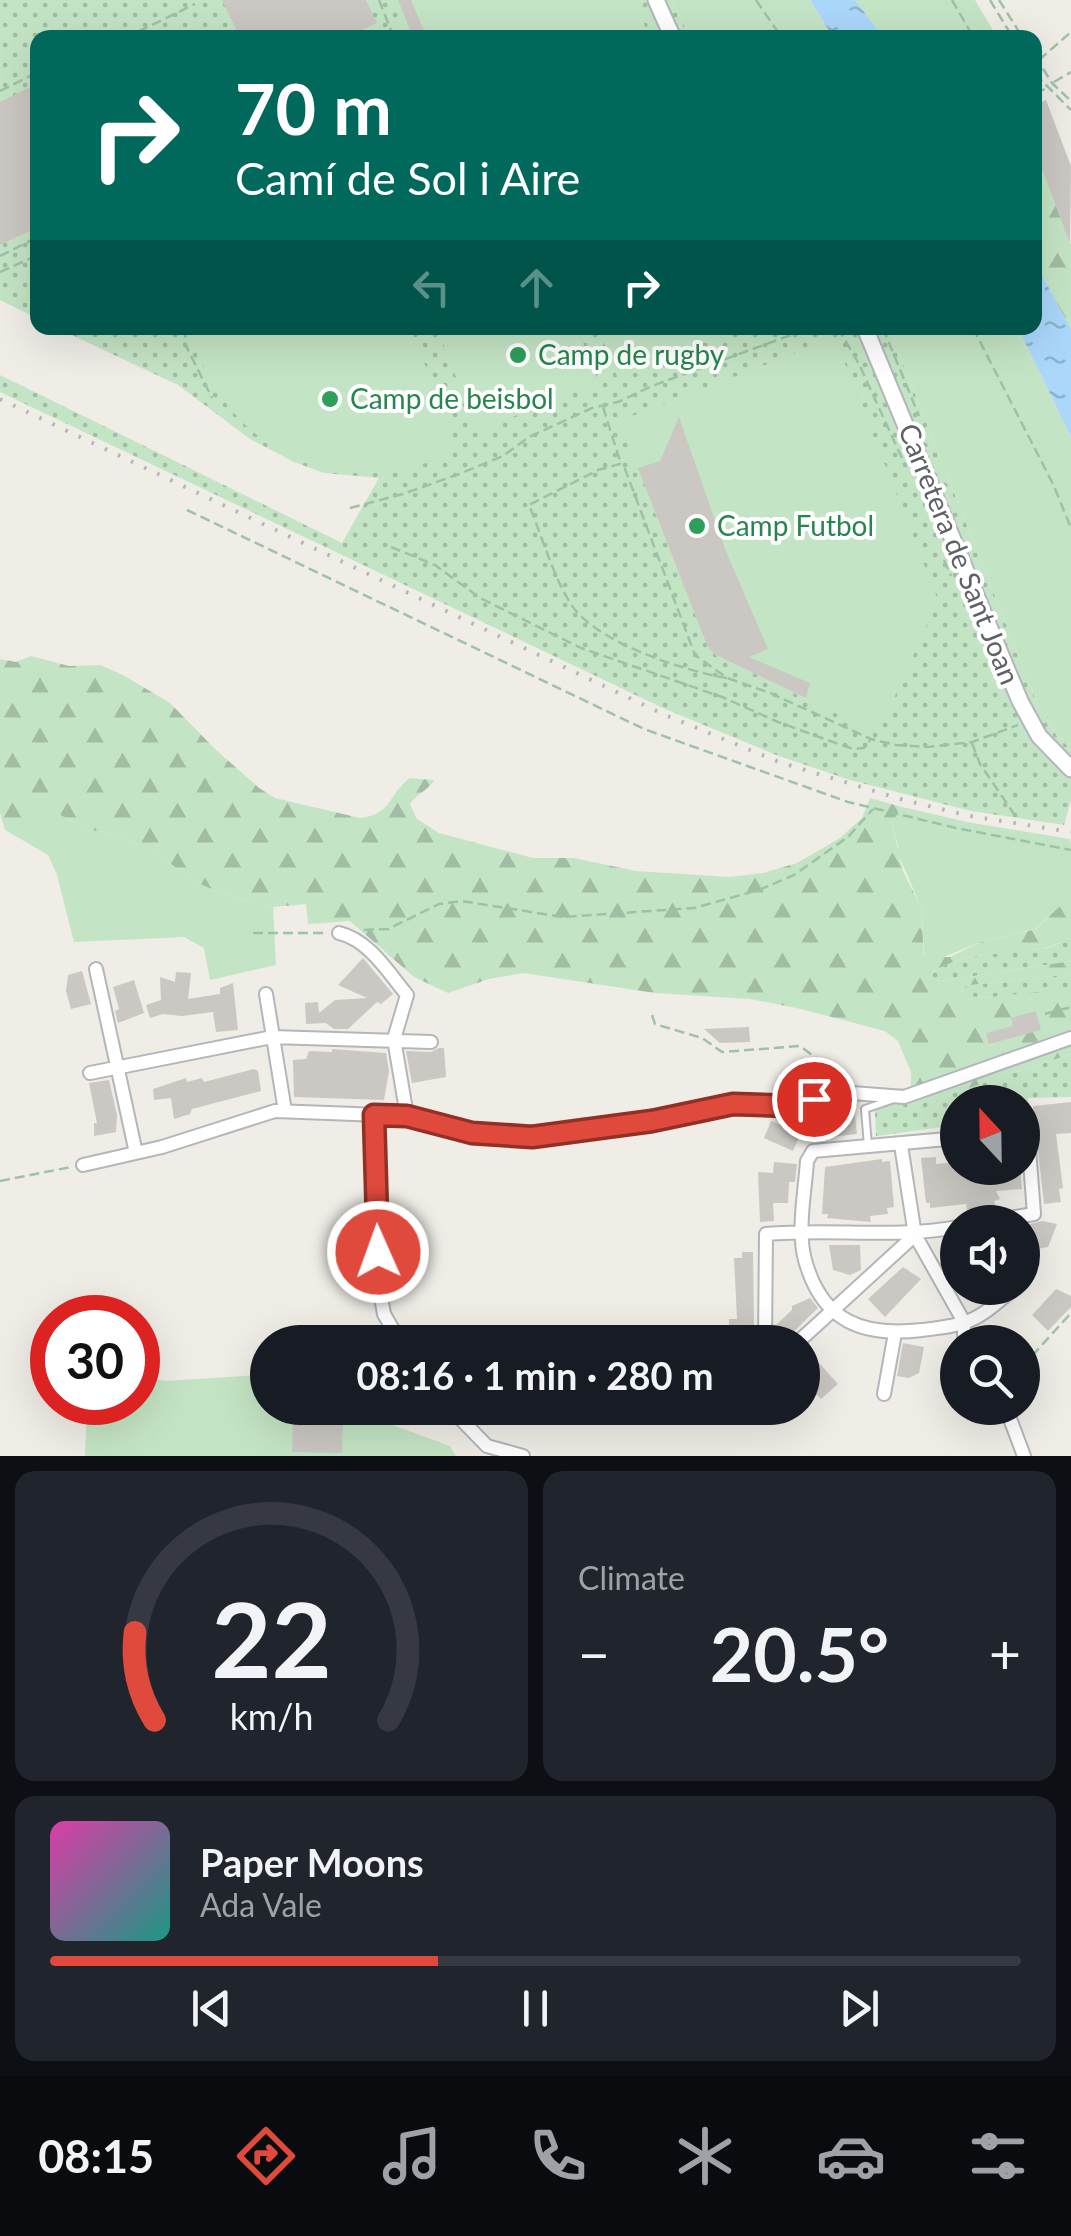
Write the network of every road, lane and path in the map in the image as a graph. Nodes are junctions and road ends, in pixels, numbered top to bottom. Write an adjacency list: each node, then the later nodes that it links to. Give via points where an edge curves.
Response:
1 (379, 0): 9 (path)
2 (656, 0): 10 (street)
3 (756, 0): 11 (path)
4 (952, 0): 12 (path)
5 (990, 0): 13 (path)
6 (1000, 0): 14 (path)
7 (195, 4): 8 (path)
8 (141, 30)
9 (391, 30)
10 (670, 30)
11 (777, 30)
12 (969, 30)
13 (1008, 30)
14 (1018, 30)
15 (1071, 32): 16 (path)
16 (1042, 54)
17 (1042, 66): 21 (path)
18 (1071, 72): 21 (path)
19 (30, 76): 24 (path)
20 (1042, 82): 22 (path)
21 (1052, 83): 25 (path)
22 (1048, 88): 23 (path); 26 (path)
23 (1042, 90)
24 (0, 91)
25 (1071, 101)
26 (1071, 110)
27 (30, 241): 28 (path)
28 (0, 256)
29 (30, 259): 30 (path)
30 (0, 272)
31 (186, 335): 35 (path)
32 (791, 335): 36 (path)
33 (868, 335): 46 (street, Carretera de Sant Joan, via 1020,702 1039,736)
34 (977, 335): 40 (path)
35 (212, 398)
36 (602, 406): 37 (path); 38 (path, via 459,474)
37 (620, 464): 42 (path, via 695,654); 42 (path, via 529,505 571,604 588,626 647,654)
38 (350, 508)
39 (187, 510): 47 (path, via 644,729)
40 (1071, 528)
41 (390, 546): 44 (path, via 435,564 480,598 581,648 853,749)
42 (728, 678): 44 (path)
43 (1019, 724): 45 (path)
44 (872, 739): 45 (path, via 928,747)
45 (972, 742): 48 (path)
46 (1071, 769)
47 (874, 808): 49 (path); 51 (path, via 848,837 794,875 694,908 563,917 461,901 439,904 388,929)
48 (1014, 814)
49 (1071, 850)
50 (252, 932): 51 (path)
51 (345, 934): 59 (street, via 365,945 408,995)
52 (96, 969): 61 (street)
53 (266, 994): 57 (street)
54 (1071, 1008): 55 (path)
55 (1045, 1014)
56 (652, 1015): 63 (path, via 655,1024 702,1038 722,1052 800,1046)
57 (272, 1037): 59 (street); 61 (street); 65 (street)
58 (1071, 1038): 64 (street)
59 (394, 1039): 60 (street); 67 (street)
60 (431, 1042)
61 (118, 1067): 62 (street); 71 (street)
62 (90, 1072)
63 (850, 1084)
64 (899, 1096): 67 (street, via 839,1092 790,1106 733,1104 532,1137 472,1133); 70 (lane, via 865,1109)
65 (285, 1111): 66 (street); 71 (street)
66 (374, 1115): 67 (street); 81 (street, via 380,1286)
67 (407, 1116)
68 (940, 1140): 69 (street)
69 (902, 1144): 70 (street); 76 (street)
70 (868, 1147): 74 (street, via 813,1151)
71 (136, 1153): 72 (street)
72 (83, 1164): 73 (path)
73 (0, 1181)
74 (802, 1230): 76 (street); 78 (street, via 815,1288); 82 (street, via 766,1234)
75 (940, 1231): 76 (street)
76 (914, 1235): 78 (street); 80 (street)
77 (992, 1305): 80 (street)
78 (834, 1310): 83 (street); 84 (street, via 849,1324)
79 (1071, 1313): 85 (path)
80 (964, 1322): 84 (street)
81 (390, 1325)
82 (765, 1325)
83 (817, 1325)
84 (894, 1333): 86 (street)
85 (1040, 1347)
86 (884, 1394)
87 (467, 1425): 89 (street, via 487,1446)
88 (1012, 1425): 90 (street)
89 (522, 1456)
90 (1024, 1456)

